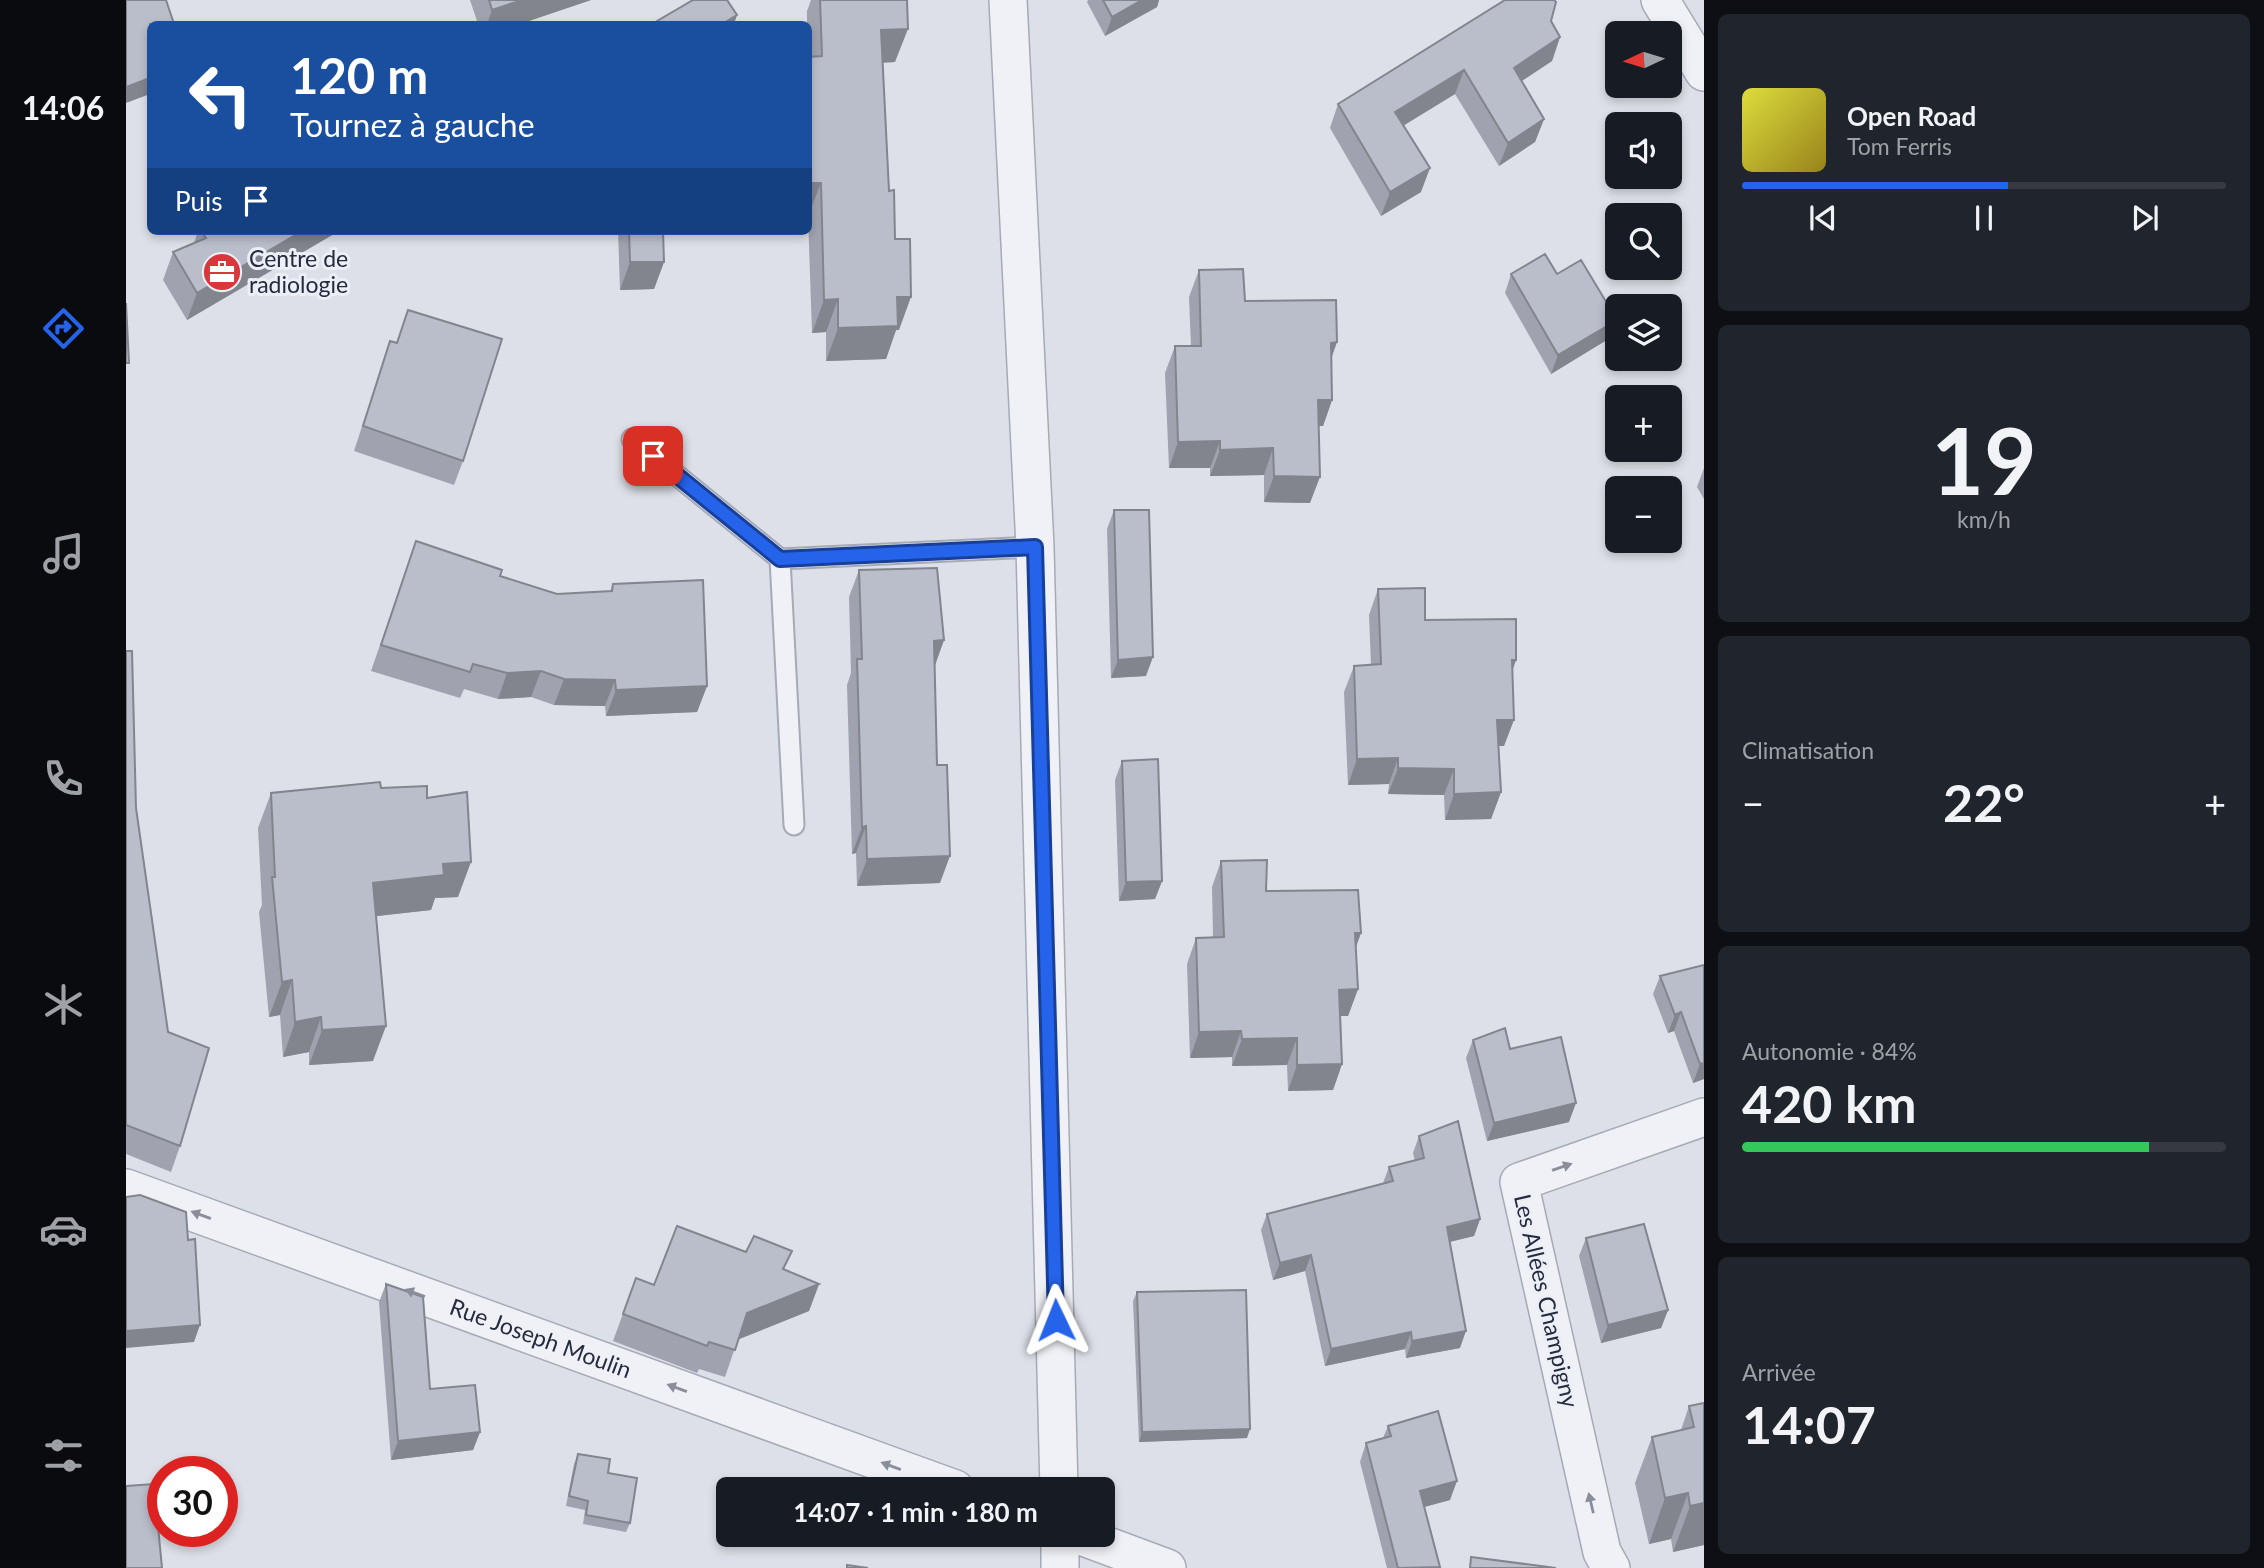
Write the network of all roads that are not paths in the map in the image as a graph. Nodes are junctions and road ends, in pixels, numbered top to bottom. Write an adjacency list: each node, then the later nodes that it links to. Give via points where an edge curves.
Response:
1 (1008, 0): 5 (street)
2 (1660, 0): 3 (street)
3 (1704, 72)
4 (632, 439): 6 (lane)
5 (1035, 547): 6 (lane); 11 (street)
6 (780, 559): 7 (lane)
7 (794, 825)
8 (1704, 1117): 16 (street, Les Allées Champigny, one-way to 8, via 1602,1552 1520,1182)
9 (126, 1188): 10 (street, Rue Joseph Moulin, one-way to 9)
10 (922, 1477)
11 (1059, 1477)
12 (1060, 1547): 14 (street)
13 (1110, 1547): 15 (street)
14 (1060, 1568)
15 (1167, 1568)
16 (1611, 1568)

